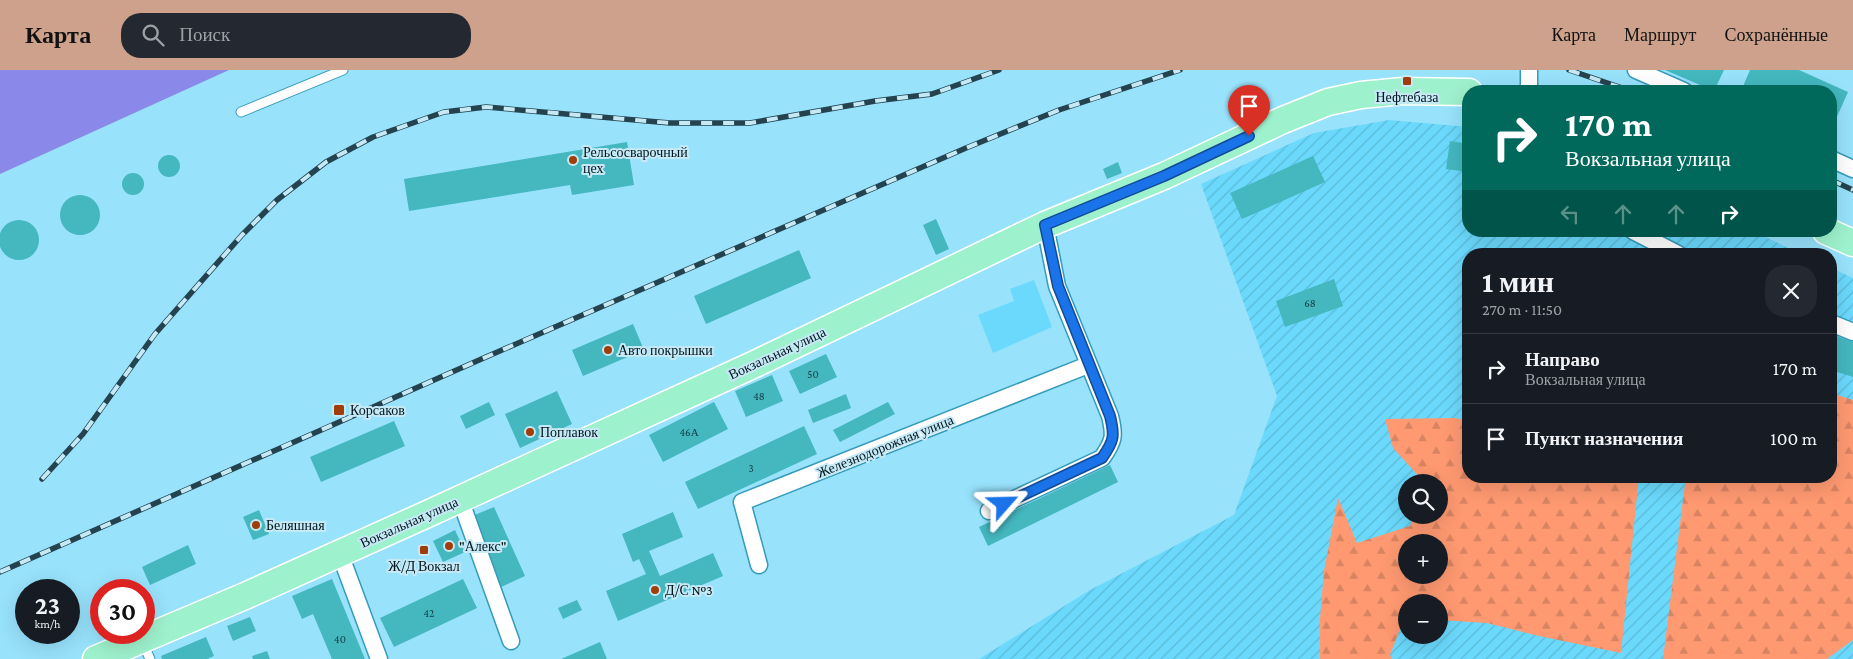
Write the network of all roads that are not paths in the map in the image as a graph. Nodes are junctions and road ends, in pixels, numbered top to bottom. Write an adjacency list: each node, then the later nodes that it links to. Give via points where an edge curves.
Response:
1 (343, 70): 7 (lane)
2 (1529, 70): 4 (street)
3 (1636, 70): 5 (street)
4 (1529, 85)
5 (1670, 85)
6 (1462, 92): 10 (main road, Вокзальная улица, via 1361,94 1328,102)
7 (241, 112)
8 (1837, 162): 9 (street)
9 (1853, 170)
10 (1045, 225): 17 (street, via 1058,286); 18 (main road, Вокзальная улица, via 755,364)
11 (1837, 236): 13 (main road)
12 (1645, 237): 14 (street)
13 (1853, 244)
14 (1667, 248)
15 (1837, 325): 16 (street)
16 (1853, 332)
17 (1088, 365): 19 (street, via 1110,416 1114,432 1110,447 1102,458); 21 (street, Железнодорожная улица, via 742,502)
18 (460, 499): 20 (main road, Вокзальная улица); 22 (street)
19 (989, 511)
20 (340, 554): 23 (main road, Вокзальная улица, via 245,596); 25 (street)
21 (759, 565)
22 (511, 641)
23 (145, 649): 24 (main road, Вокзальная улица)
24 (96, 659)
25 (379, 659)

